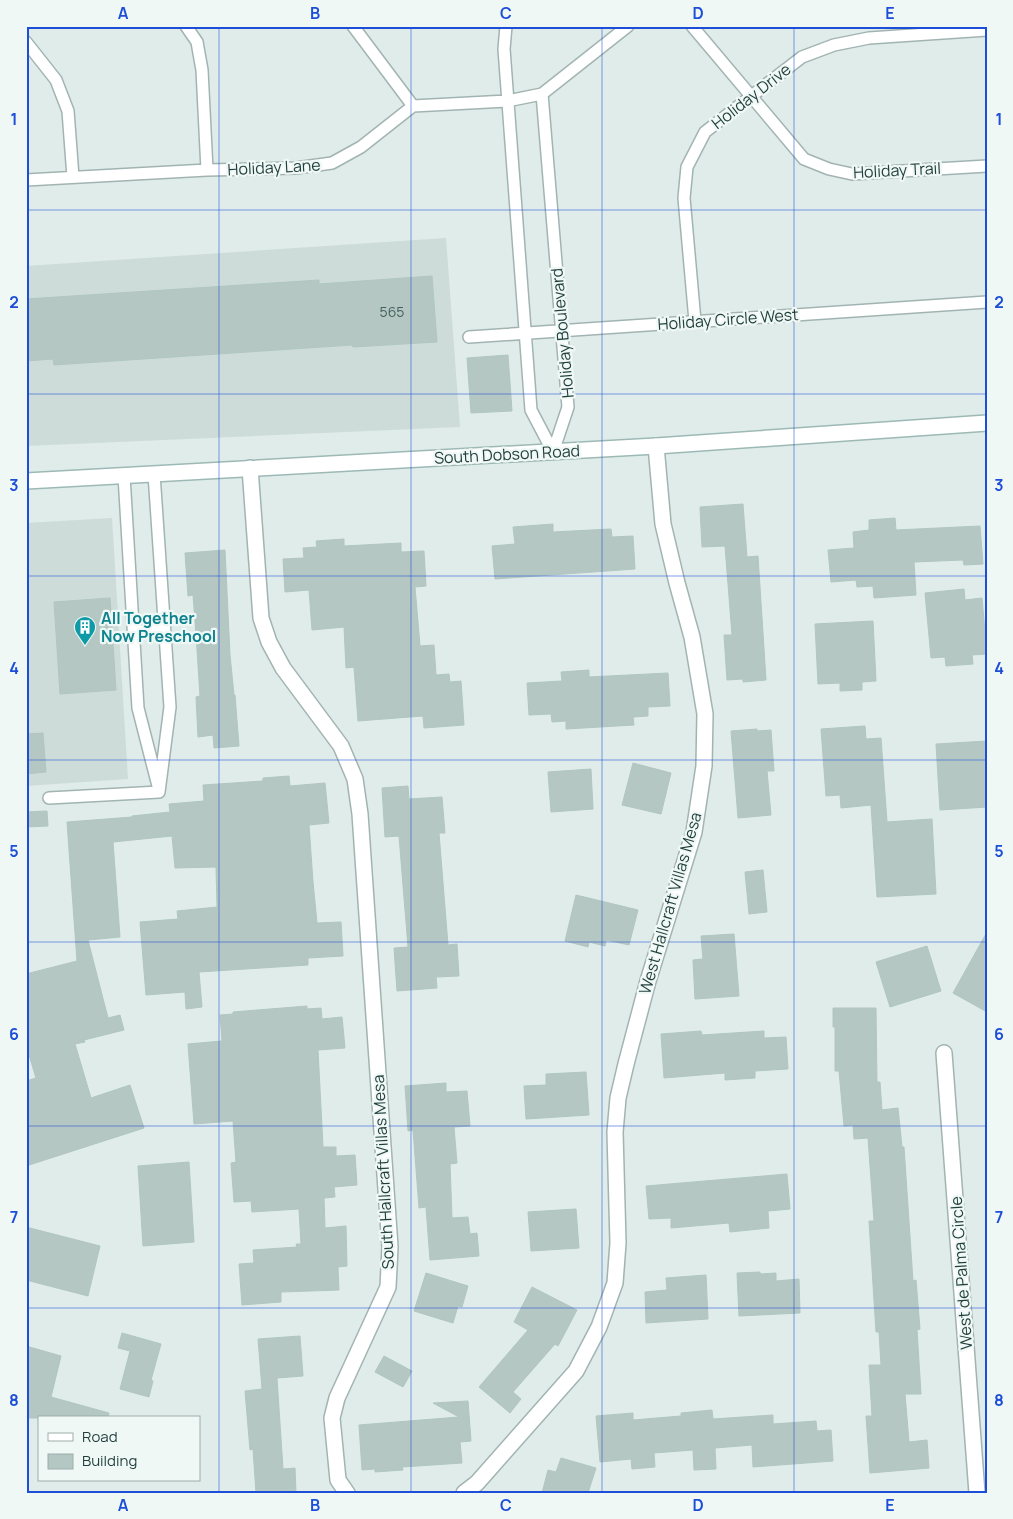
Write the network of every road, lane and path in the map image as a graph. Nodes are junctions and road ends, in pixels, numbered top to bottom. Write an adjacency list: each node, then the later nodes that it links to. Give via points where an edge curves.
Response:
1 (186, 26): 13 (lane, via 197,42 200,61)
2 (352, 26): 11 (lane)
3 (506, 26): 10 (lane)
4 (692, 26): 9 (lane, Holiday Trail)
5 (620, 28): 8 (lane)
6 (987, 30): 9 (lane, Holiday Drive, via 869,38 834,45 802,57)
7 (26, 42): 14 (lane, via 56,80 68,111)
8 (542, 94): 10 (lane); 18 (lane, Holiday Boulevard)
9 (750, 96): 12 (lane, Holiday Trail, via 804,159 829,169 852,174); 17 (lane, Holiday Drive, via 705,132 687,167 684,198)
10 (507, 101): 11 (lane); 19 (lane)
11 (413, 106): 13 (lane, Holiday Lane, via 361,147 332,163 296,168)
12 (987, 166)
13 (207, 170): 14 (lane, Holiday Lane)
14 (73, 177): 15 (lane, Holiday Lane)
15 (26, 180)
16 (987, 302): 17 (lane, Holiday Circle West)
17 (695, 321): 18 (lane, Holiday Circle West)
18 (562, 331): 19 (lane, Holiday Circle West); 23 (lane, Holiday Boulevard, via 568,407)
19 (524, 333): 20 (lane, Holiday Circle West); 23 (lane, via 531,410)
20 (469, 336)
21 (987, 423): 22 (street, South Dobson Road)
22 (656, 446): 23 (street, South Dobson Road); 35 (street, West Hallcraft Villas Mesa, via 664,524 692,638 705,714 704,766 694,832 648,982 620,1090 615,1132 618,1243 615,1283 599,1327 571,1378 478,1483)
23 (553, 452): 24 (street, South Dobson Road)
24 (250, 468): 25 (street, South Dobson Road); 34 (street, South Hallcraft Villas Mesa, via 261,618 283,668 341,746 355,779 360,814 390,1247 388,1287 337,1398 332,1418 338,1480)
25 (154, 474): 26 (street, South Dobson Road); 28 (lane)
26 (124, 476): 27 (street, South Dobson Road); 29 (lane)
27 (26, 482)
28 (164, 630): 29 (lane); 30 (lane, via 170,707)
29 (134, 632): 30 (lane, via 138,708)
30 (159, 792): 31 (lane)
31 (49, 798)
32 (944, 1054): 36 (street, West de Palma Circle)
33 (987, 1492): 36 (street)
34 (347, 1493)
35 (464, 1493)
36 (977, 1493)

